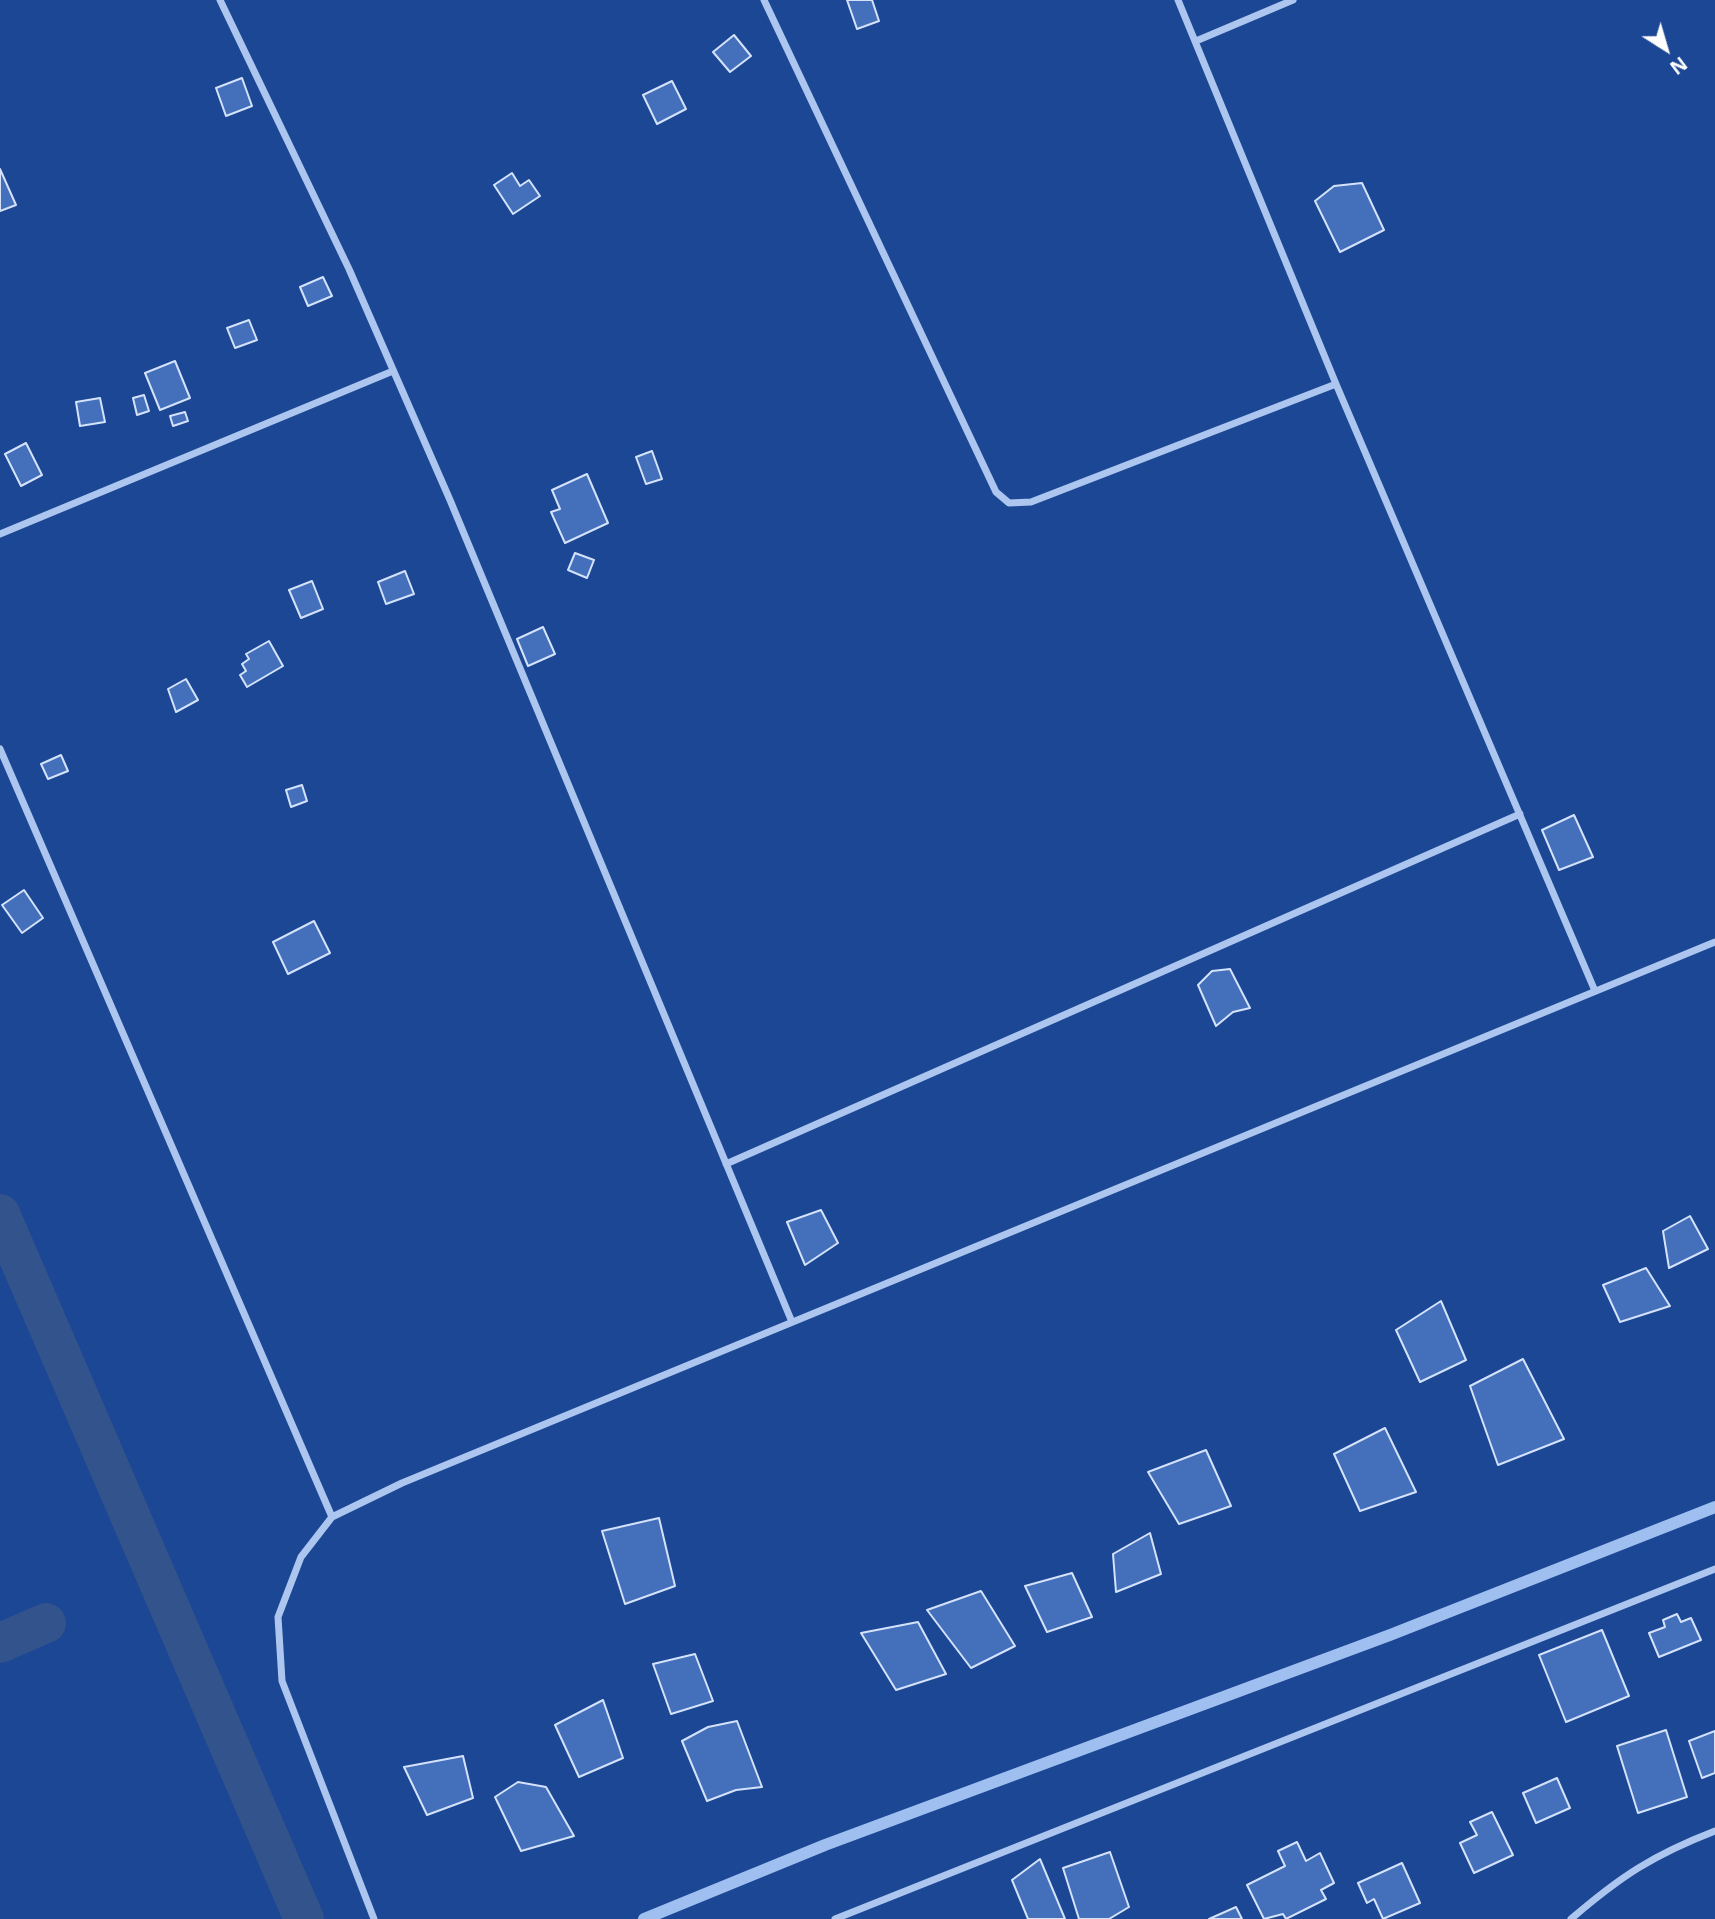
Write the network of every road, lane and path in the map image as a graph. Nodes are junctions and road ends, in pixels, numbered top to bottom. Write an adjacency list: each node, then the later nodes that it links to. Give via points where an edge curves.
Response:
1 (220, 0): 6 (street)
2 (764, 0): 7 (street, via 996,492 1009,503 1031,502)
3 (1178, 0): 5 (street)
4 (1293, 0): 5 (street)
5 (1196, 41): 7 (street)
6 (393, 371): 8 (street); 13 (street)
7 (1336, 384): 10 (street)
8 (0, 534)
9 (0, 749): 15 (street)
10 (1520, 814): 12 (street); 13 (street)
11 (1715, 942): 12 (street)
12 (1595, 991): 14 (street)
13 (726, 1164): 14 (street)
14 (792, 1322): 15 (street, via 402,1483)
15 (332, 1517): 18 (street, via 302,1557 278,1618 282,1681)
16 (1715, 1569): 19 (street)
17 (1715, 1830): 20 (street, via 1636,1867)
18 (374, 1919)
19 (835, 1919)
20 (1571, 1919)

